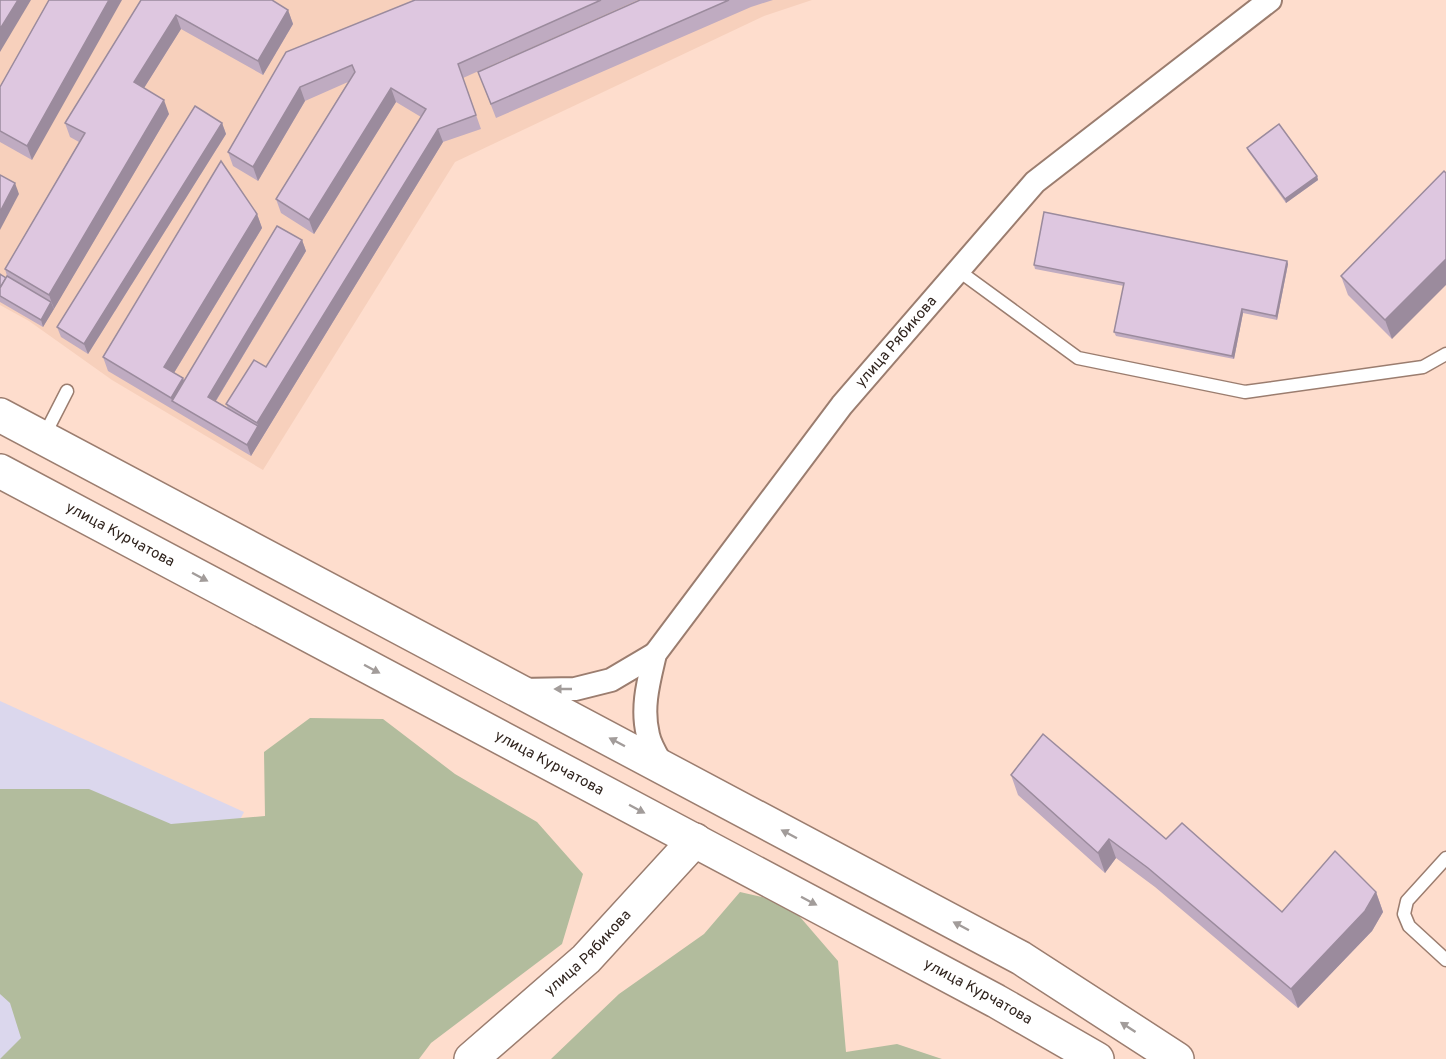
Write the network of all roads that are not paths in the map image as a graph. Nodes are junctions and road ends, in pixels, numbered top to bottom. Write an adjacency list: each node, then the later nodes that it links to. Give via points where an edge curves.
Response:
1 (1270, 0): 2 (street, улица Рябикова, via 1035,182)
2 (959, 271): 3 (lane, via 1078,358 1245,392 1423,367); 8 (street, улица Рябикова, via 842,405)
3 (1446, 354)
4 (68, 391): 6 (lane)
5 (0, 415): 6 (main road)
6 (43, 437): 9 (main road)
7 (0, 471): 11 (main road, улица Курчатова, one-way to 11)
8 (655, 654): 9 (street, one-way to 9, via 612,680 575,689); 10 (street, улица Рябикова, via 645,717 648,736)
9 (519, 690): 10 (main road, one-way to 9)
10 (662, 765): 13 (main road, one-way to 10)
11 (695, 840): 15 (main road, улица Курчатова, one-way to 15); 16 (main road, улица Рябикова, via 586,959)
12 (1446, 858): 14 (lane, via 1407,901 1404,914 1409,926)
13 (1020, 958): 15 (main road); 18 (main road, one-way to 13)
14 (1446, 960)
15 (996, 1001): 17 (main road, улица Курчатова)
16 (471, 1059)
17 (1097, 1059)
18 (1177, 1059)

